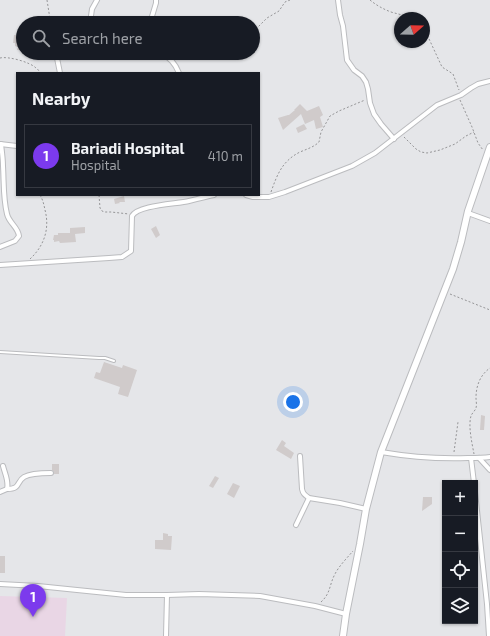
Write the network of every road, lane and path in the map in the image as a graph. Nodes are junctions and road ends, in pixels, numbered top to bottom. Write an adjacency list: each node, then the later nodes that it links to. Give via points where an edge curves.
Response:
1 (47, 0): 8 (path)
2 (97, 0): 9 (street)
3 (156, 0): 10 (street)
4 (290, 0): 11 (path)
5 (338, 0): 23 (street, via 347,60 366,82)
6 (370, 0): 7 (path)
7 (394, 13)
8 (50, 16)
9 (91, 16)
10 (152, 16)
11 (260, 25)
12 (430, 41): 22 (path, via 442,67 453,74)
13 (0, 58): 14 (path)
14 (16, 60)
15 (18, 60): 18 (path, via 34,66)
16 (57, 60): 19 (street)
17 (171, 60): 20 (street)
18 (39, 72)
19 (60, 72)
20 (178, 72)
21 (490, 81): 22 (street, via 478,84)
22 (460, 96): 24 (path); 25 (street, via 437,105)
23 (370, 98): 26 (street, via 374,114); 35 (path, via 330,116 321,132 319,142 294,156 279,169)
24 (474, 132): 25 (path, via 455,144 426,153 416,149); 30 (path)
25 (401, 133): 26 (street)
26 (394, 139): 35 (street, via 352,166)
27 (0, 144): 28 (street); 39 (street, via 6,211 19,236 15,241)
28 (16, 146)
29 (490, 147): 30 (street)
30 (488, 159): 36 (street)
31 (40, 196): 40 (path, via 46,216 46,234 32,257)
32 (99, 196): 37 (path, via 100,208 105,212)
33 (210, 196): 37 (street, via 152,207)
34 (250, 196): 35 (street)
35 (269, 197)
36 (468, 213): 38 (street); 42 (street)
37 (133, 214): 40 (street, via 131,251 122,257)
38 (490, 221)
39 (0, 247)
40 (23, 264): 41 (street)
41 (0, 265)
42 (444, 292): 43 (path); 48 (street)
43 (490, 310)
44 (0, 352): 45 (lane, via 105,358)
45 (114, 361)
46 (490, 368): 51 (path, via 484,373 477,387 476,408 471,419)
47 (458, 422): 52 (path)
48 (381, 452): 52 (street, via 417,458); 60 (street)
49 (300, 456): 59 (street, via 302,489)
50 (490, 457): 51 (street)
51 (475, 458): 52 (street); 54 (street); 56 (street)
52 (453, 459)
53 (3, 466): 57 (street, via 8,485)
54 (490, 470)
55 (51, 473): 57 (street, via 29,475 15,488)
56 (474, 480)
57 (6, 489): 58 (street)
58 (0, 492)
59 (309, 498): 60 (street); 62 (street)
60 (366, 509): 63 (street)
61 (478, 516): 70 (street)
62 (296, 525)
63 (360, 544): 66 (path, via 337,570 326,597); 67 (street)
64 (0, 584): 65 (street, via 112,594)
65 (167, 595): 66 (street, via 260,596); 68 (street)
66 (315, 606): 67 (street)
67 (346, 614): 69 (street)
68 (166, 636)
69 (344, 636)
70 (489, 636)

